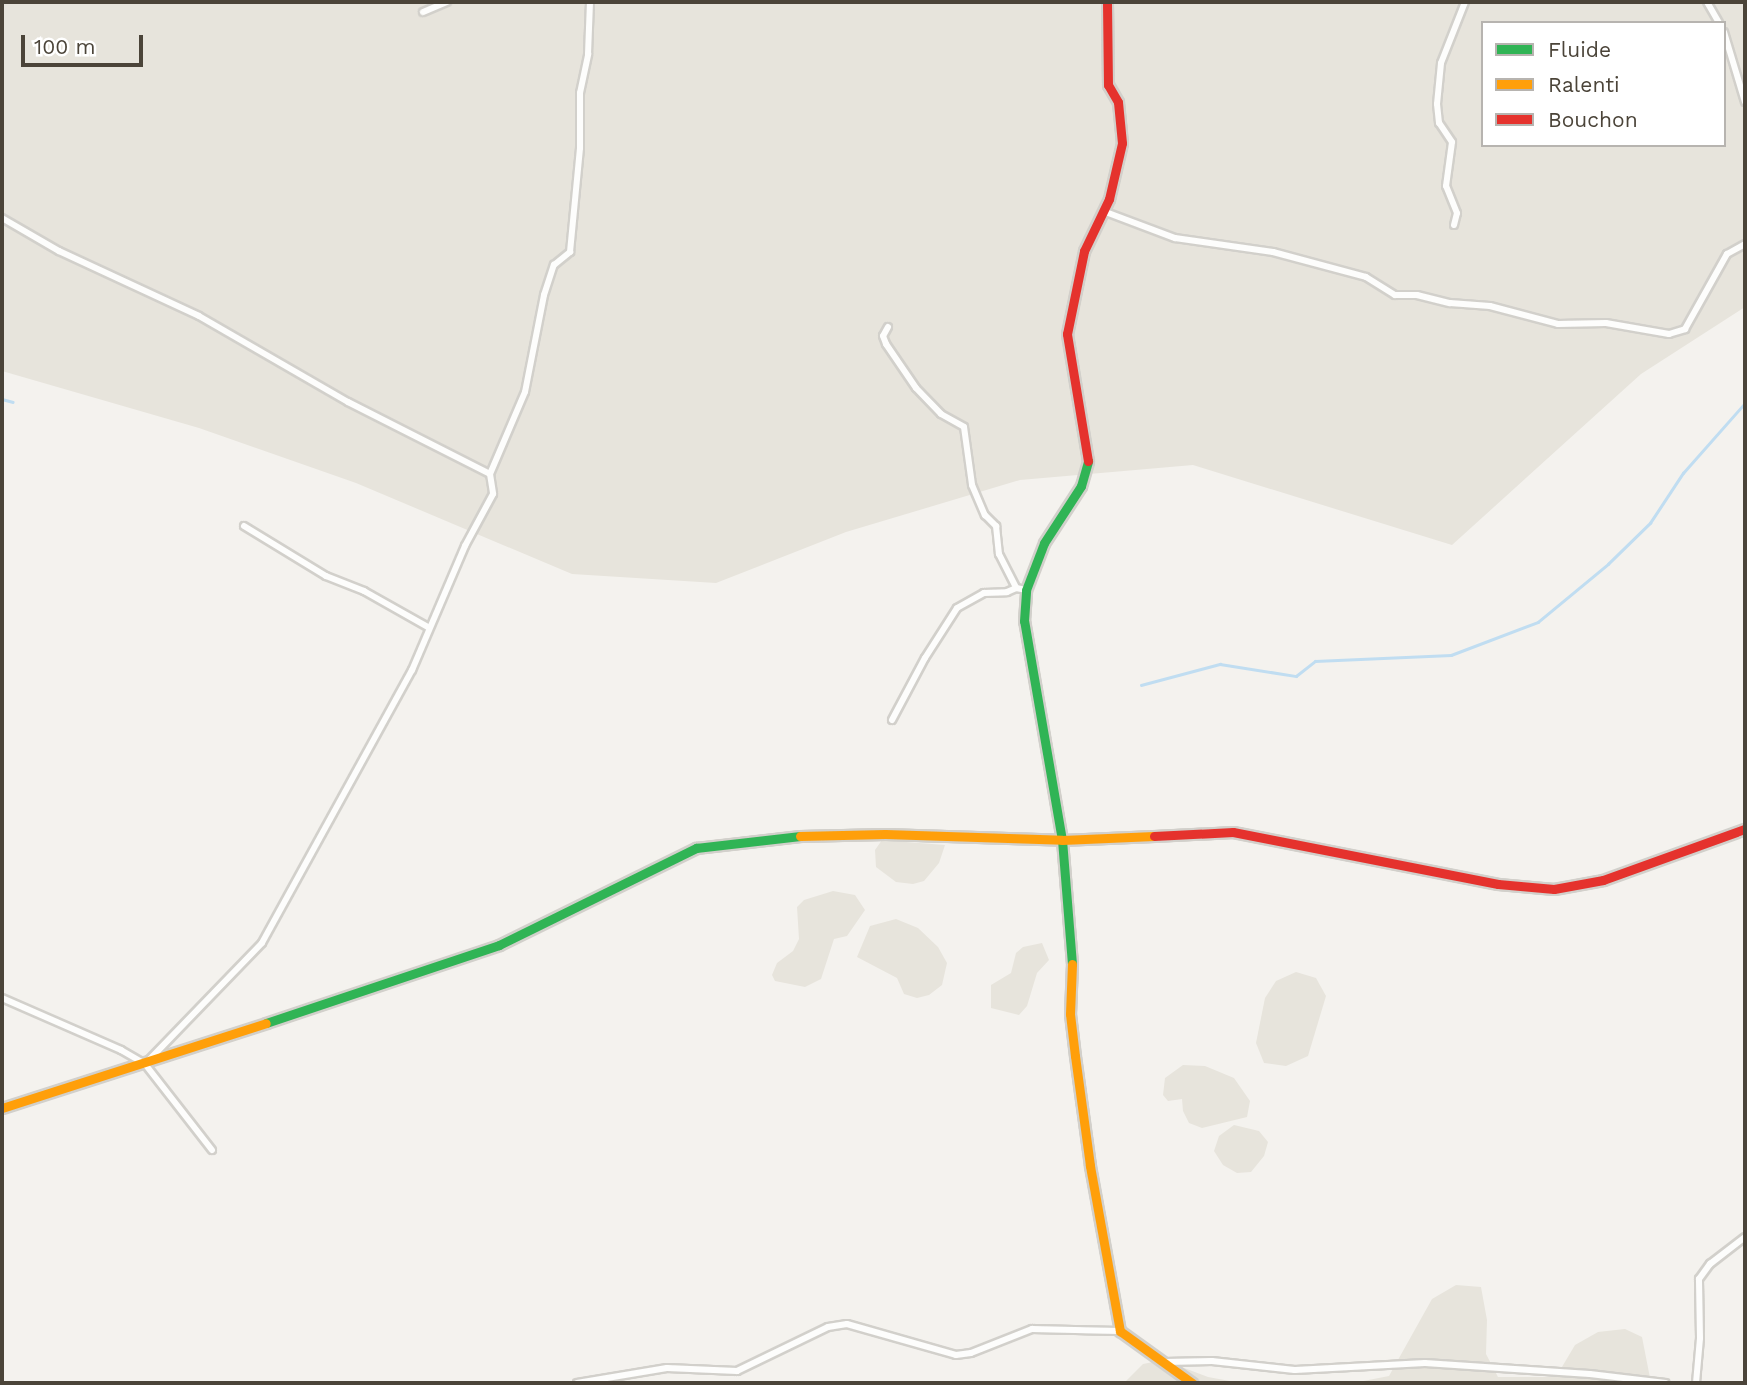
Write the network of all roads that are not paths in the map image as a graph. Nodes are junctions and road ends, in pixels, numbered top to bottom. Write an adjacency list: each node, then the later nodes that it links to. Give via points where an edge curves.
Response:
1 (447, 2): 6 (street)
2 (590, 2): 15 (street, via 570,252 554,265 525,392)
3 (1107, 2): 10 (street, via 1108,85 1118,102 1122,132)
4 (1465, 2): 12 (street, via 1441,63 1437,104 1439,123 1452,142 1446,186 1457,213)
5 (1707, 2): 7 (street)
6 (423, 12)
7 (1718, 21)
8 (1726, 39): 9 (street)
9 (1745, 102)
10 (1103, 211): 13 (street, via 1175,238 1273,252 1366,277 1395,295 1490,306 1558,324 1606,323 1669,334 1685,329 1727,254); 17 (street, via 1084,251 1067,334 1089,465)
11 (2, 218): 15 (street, via 59,251 199,316 348,402)
12 (1454, 225)
13 (1745, 244)
14 (888, 327): 17 (street, via 883,336 886,344 916,388 941,414 964,427 972,485 985,515 996,526 999,554)
15 (490, 474): 18 (street, via 494,494)
16 (244, 526): 18 (street, via 326,576)
17 (1021, 589): 19 (street, via 984,593 957,608); 21 (street)
18 (428, 626): 23 (street, via 386,722 262,943)
19 (891, 720)
20 (1745, 829): 21 (street, via 1603,880 1554,889 1498,884 1233,832)
21 (1062, 840): 23 (street, via 885,834 775,838 696,848 499,945); 27 (street, via 1075,1056)
22 (2, 998): 23 (street)
23 (145, 1064): 24 (street); 25 (street)
24 (2, 1108)
25 (212, 1150)
26 (1745, 1237): 32 (street, via 1710,1264 1699,1279)
27 (1121, 1331): 28 (street); 29 (street, via 1032,1329 956,1355 847,1324 828,1326 737,1371 667,1368)
28 (1165, 1362): 30 (street); 31 (street, via 1212,1361 1295,1370 1425,1363)
29 (577, 1383)
30 (1192, 1383)
31 (1665, 1383)
32 (1696, 1383)

